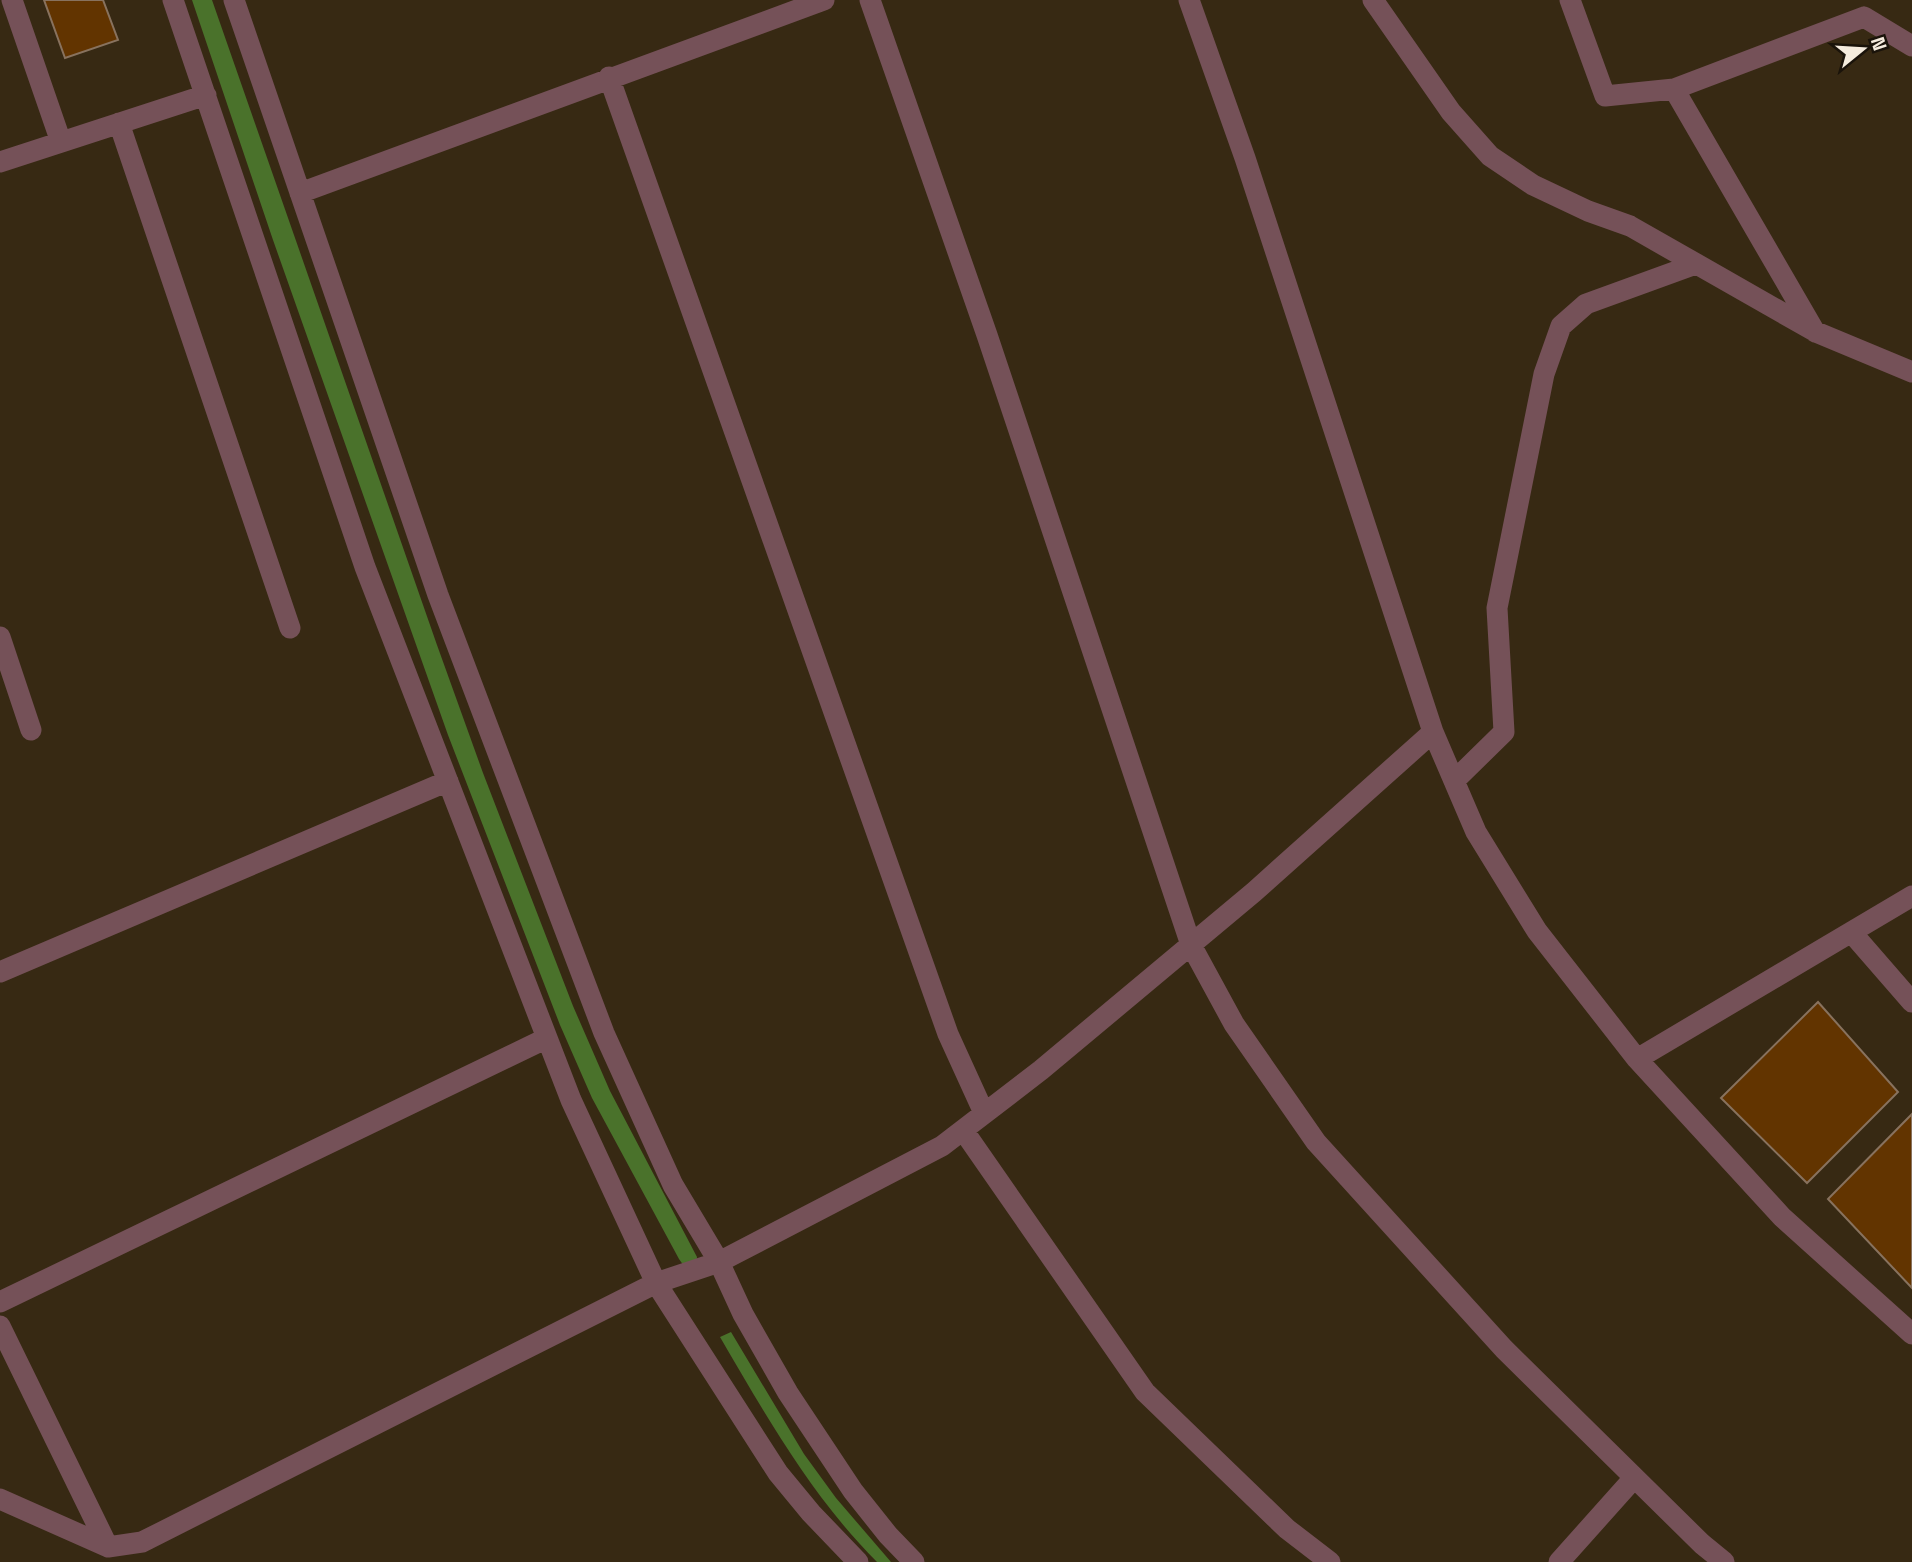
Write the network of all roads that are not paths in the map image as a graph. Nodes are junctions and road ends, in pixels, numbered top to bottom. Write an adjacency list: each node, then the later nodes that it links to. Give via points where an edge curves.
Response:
1 (12, 0): 15 (street)
2 (173, 0): 13 (street)
3 (234, 0): 17 (street)
4 (824, 0): 11 (street)
5 (870, 0): 29 (street, via 988,335)
6 (1189, 0): 24 (street)
7 (1373, 0): 18 (street, via 1451,111 1490,156 1533,185 1630,226)
8 (1570, 0): 12 (street, via 1605,96)
9 (1863, 8): 10 (street); 12 (street)
10 (1912, 46)
11 (609, 78): 17 (street); 34 (street, via 948,1034)
12 (1674, 89): 19 (street)
13 (206, 95): 14 (street); 25 (street, via 365,567)
14 (119, 124): 15 (street); 21 (street)
15 (61, 142): 16 (street)
16 (0, 162)
17 (300, 193): 36 (street, via 438,595 564,931 673,1185)
18 (1696, 264): 19 (street); 26 (street, via 1586,304 1561,326 1544,374 1497,608 1504,732)
19 (1815, 332): 20 (street)
20 (1912, 372)
21 (290, 628)
22 (0, 637): 23 (street)
23 (31, 730)
24 (1433, 732): 26 (street); 29 (street)
25 (448, 781): 30 (street); 32 (street)
26 (1454, 781): 33 (street, via 1476,832 1537,931)
27 (1912, 896): 28 (street)
28 (1852, 933): 31 (street); 33 (street)
29 (1191, 945): 34 (street); 41 (street, via 1234,1024 1316,1142 1504,1349)
30 (0, 972)
31 (1912, 1002)
32 (547, 1038): 37 (street); 38 (street)
33 (1637, 1059): 40 (street, via 1782,1217)
34 (984, 1113): 35 (street)
35 (962, 1130): 36 (street, via 942,1146); 46 (street, via 1145,1392 1287,1529)
36 (719, 1262): 37 (street); 45 (street, via 788,1393 853,1491)
37 (656, 1283): 43 (street, via 142,1542); 44 (street, via 778,1473)
38 (0, 1302)
39 (0, 1326): 43 (street)
40 (1912, 1334)
41 (1634, 1478): 47 (street); 48 (street)
42 (0, 1500): 43 (street)
43 (108, 1547)
44 (858, 1562)
45 (914, 1562)
46 (1330, 1562)
47 (1559, 1562)
48 (1724, 1562)

